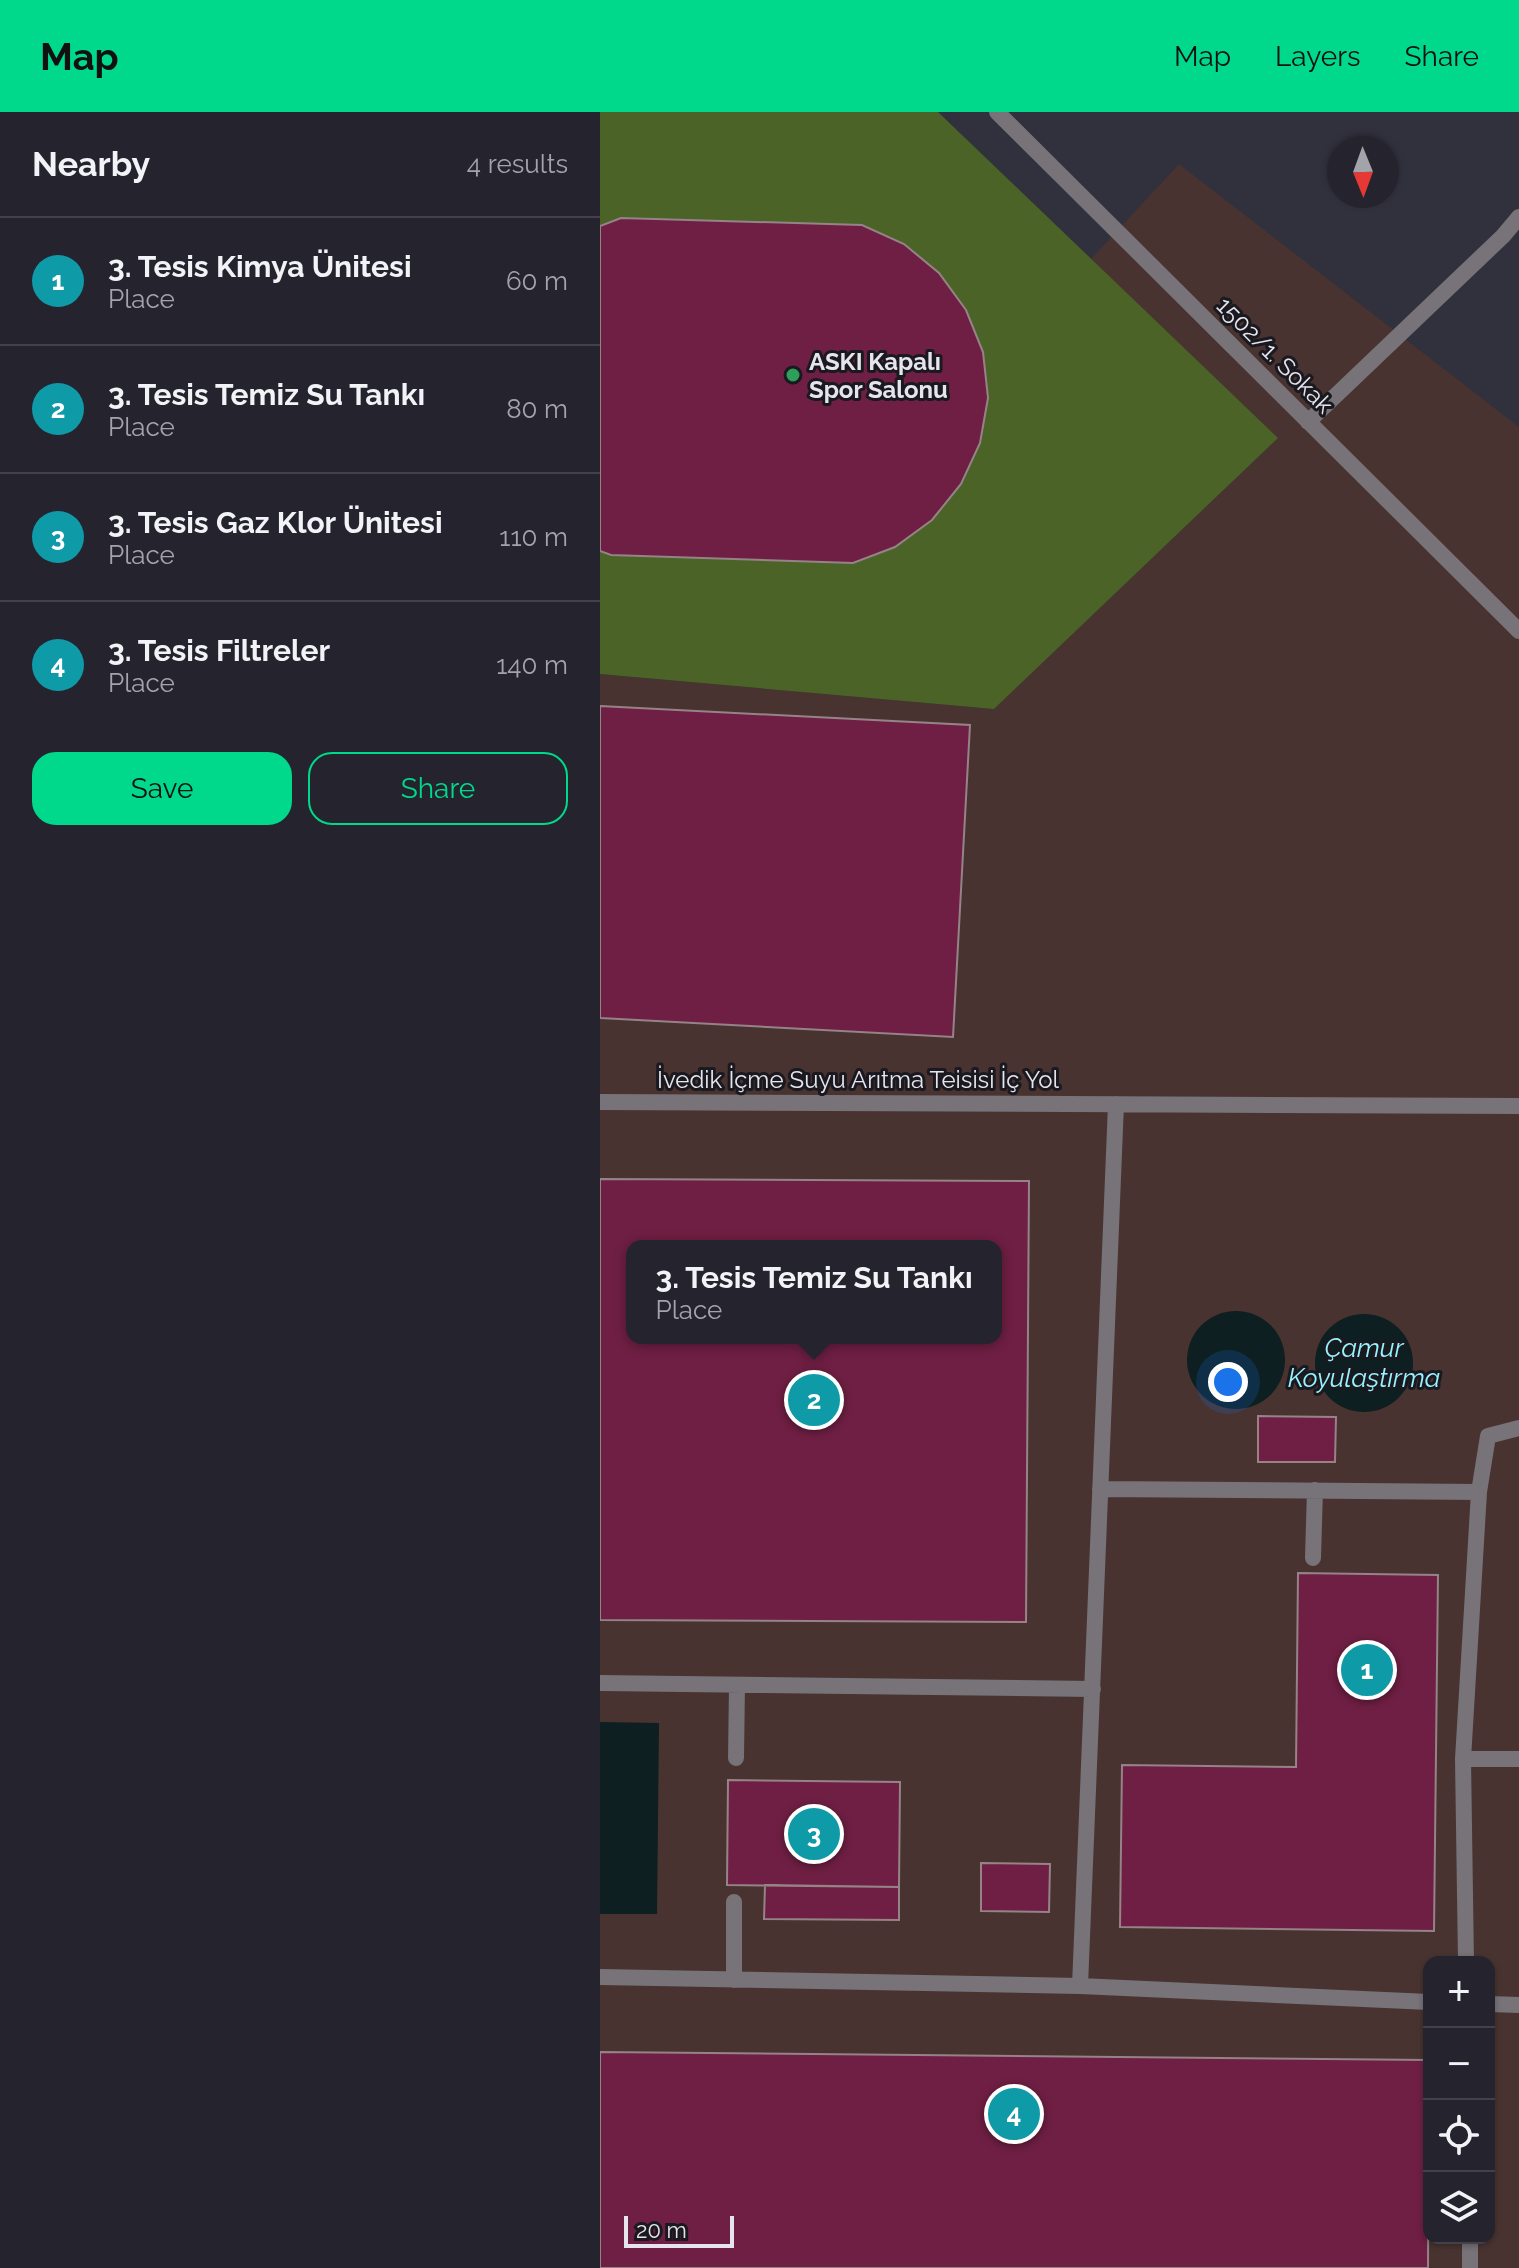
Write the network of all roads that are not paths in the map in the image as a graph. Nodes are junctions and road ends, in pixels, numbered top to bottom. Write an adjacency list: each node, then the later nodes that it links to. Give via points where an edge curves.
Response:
1 (997, 112): 3 (lane, 1502/1. Sokak)
2 (1519, 217): 3 (lane)
3 (1308, 422): 4 (lane, 1502/1. Sokak)
4 (1519, 631)
5 (600, 1102): 6 (lane, İvedik İçme Suyu Arıtma Teisisi İç Yol)
6 (1116, 1104): 7 (lane, İvedik İçme Suyu Arıtma Teisisi İç Yol); 9 (lane)
7 (1519, 1106)
8 (1519, 1428): 11 (lane, via 1488,1436)
9 (1100, 1489): 10 (lane); 15 (lane)
10 (1315, 1490): 11 (lane); 12 (lane)
11 (1479, 1492): 17 (lane)
12 (1313, 1558)
13 (600, 1683): 14 (lane)
14 (737, 1685): 15 (lane); 16 (lane)
15 (1093, 1689): 23 (lane)
16 (736, 1758)
17 (1463, 1759): 18 (lane); 20 (lane)
18 (1519, 1759)
19 (734, 1902): 22 (lane)
20 (1466, 1956)
21 (600, 1977): 22 (lane)
22 (734, 1980): 23 (lane)
23 (1080, 1986): 24 (lane)
24 (1423, 2002)
25 (1495, 2004): 26 (lane)
26 (1519, 2005)
27 (1470, 2244): 28 (lane)
28 (1470, 2268)

